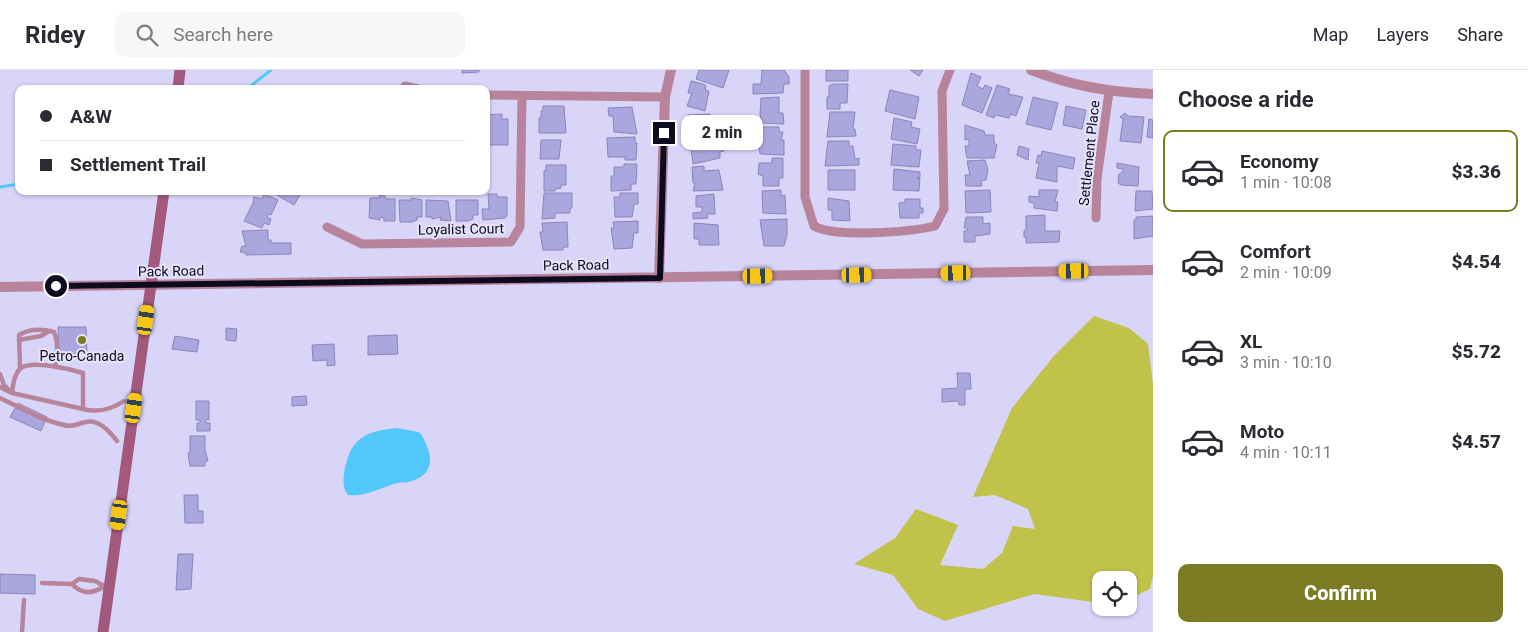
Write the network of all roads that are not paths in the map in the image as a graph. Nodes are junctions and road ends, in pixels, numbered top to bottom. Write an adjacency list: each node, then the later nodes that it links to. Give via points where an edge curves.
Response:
1 (180, 70): 6 (main road)
2 (671, 70): 11 (street)
3 (805, 70): 4 (street, via 805,197 814,226 824,232 919,230 935,226 944,209 942,91)
4 (950, 70)
5 (1031, 70): 7 (street, via 1065,83)
6 (178, 85)
7 (1109, 92): 8 (street); 13 (street, Settlement Place, via 1097,179)
8 (1153, 94)
9 (490, 95): 10 (street)
10 (522, 96): 11 (street); 14 (street, Loyalist Court, via 520,227 511,242 362,244)
11 (664, 97): 16 (street)
12 (163, 195): 17 (main road)
13 (1096, 218)
14 (327, 227)
15 (1153, 270): 16 (street, Pack Road)
16 (660, 278): 17 (street, Pack Road)
17 (151, 285): 18 (street, Pack Road); 32 (main road)
18 (0, 287)
19 (55, 367): 20 (lane, via 27,365); 20 (lane, via 58,355 54,332 25,331 19,335); 26 (lane, via 83,373)
20 (20, 369): 23 (lane)
21 (0, 374): 23 (lane)
22 (0, 387): 23 (lane)
23 (12, 393): 26 (lane)
24 (0, 398): 28 (lane, via 66,426)
25 (124, 401): 27 (lane, via 114,408)
26 (83, 409): 27 (lane)
27 (90, 411): 28 (lane, via 86,416)
28 (88, 421): 29 (lane, via 104,426)
29 (117, 441)
30 (42, 583): 31 (lane)
31 (72, 584): 32 (lane, via 79,580 95,581); 32 (lane, via 78,590 94,592)
32 (106, 587): 35 (main road)
33 (24, 600): 34 (lane)
34 (22, 632)
35 (103, 632)

